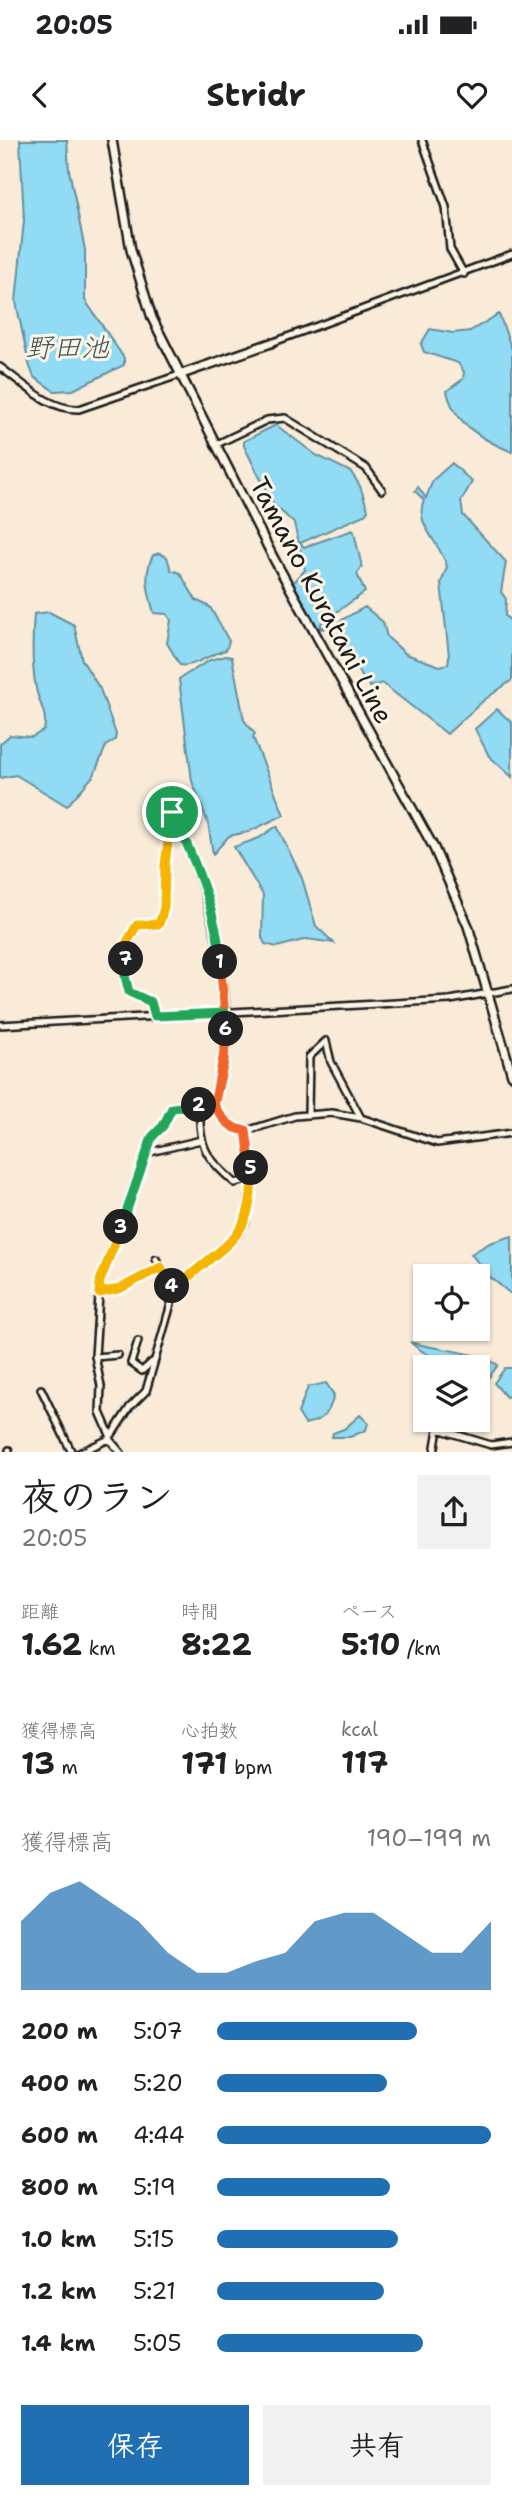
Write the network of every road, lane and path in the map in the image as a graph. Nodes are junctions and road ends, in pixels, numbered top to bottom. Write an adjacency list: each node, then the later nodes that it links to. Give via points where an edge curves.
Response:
1 (112, 140): 7 (main road, Tamano Kuratani Line, via 139,282)
2 (422, 140): 4 (street, via 446,207 450,248)
3 (512, 254): 4 (street)
4 (464, 274): 5 (street)
5 (271, 343): 7 (main road)
6 (0, 367): 7 (street, via 65,410)
7 (179, 375): 8 (main road, Tamano Kuratani Line)
8 (215, 445): 9 (street, via 267,420 285,418 366,468); 11 (main road, Tamano Kuratani Line, via 434,848 467,926)
9 (382, 490)
10 (512, 989): 11 (street)
11 (489, 995): 12 (street); 15 (main road, Tamano Kuratani Line)
12 (225, 1013): 13 (street); 13 (street, via 218,938 172,812 159,924 137,925 127,942 125,983 129,992 151,1002); 17 (street, via 224,1062)
13 (155, 1016): 14 (street)
14 (0, 1025)
15 (512, 1075)
16 (200, 1105): 17 (street); 22 (street); 23 (street, via 172,1108)
17 (214, 1105): 20 (street, via 230,1125)
18 (307, 1114): 19 (street); 19 (street, via 309,1057 326,1041 331,1062); 20 (street)
19 (361, 1118): 21 (street, via 437,1143)
20 (246, 1130): 24 (street)
21 (512, 1133)
22 (201, 1140): 23 (street); 24 (street, via 210,1160 235,1183)
23 (146, 1153): 28 (street)
24 (252, 1179): 27 (street, via 243,1229)
25 (156, 1259): 26 (street)
26 (161, 1267): 27 (street); 28 (street, via 119,1289)
27 (175, 1290): 32 (street)
28 (99, 1293): 31 (street)
29 (138, 1341): 32 (street, via 131,1363 142,1371)
30 (118, 1355): 31 (street)
31 (95, 1357): 34 (street, via 100,1412)
32 (153, 1362): 34 (street, via 146,1391)
33 (41, 1389): 36 (street)
34 (109, 1437): 37 (street); 38 (street)
35 (512, 1442): 39 (street, via 491,1445 438,1429)
36 (72, 1452)
37 (79, 1452)
38 (121, 1452)
39 (434, 1452)

